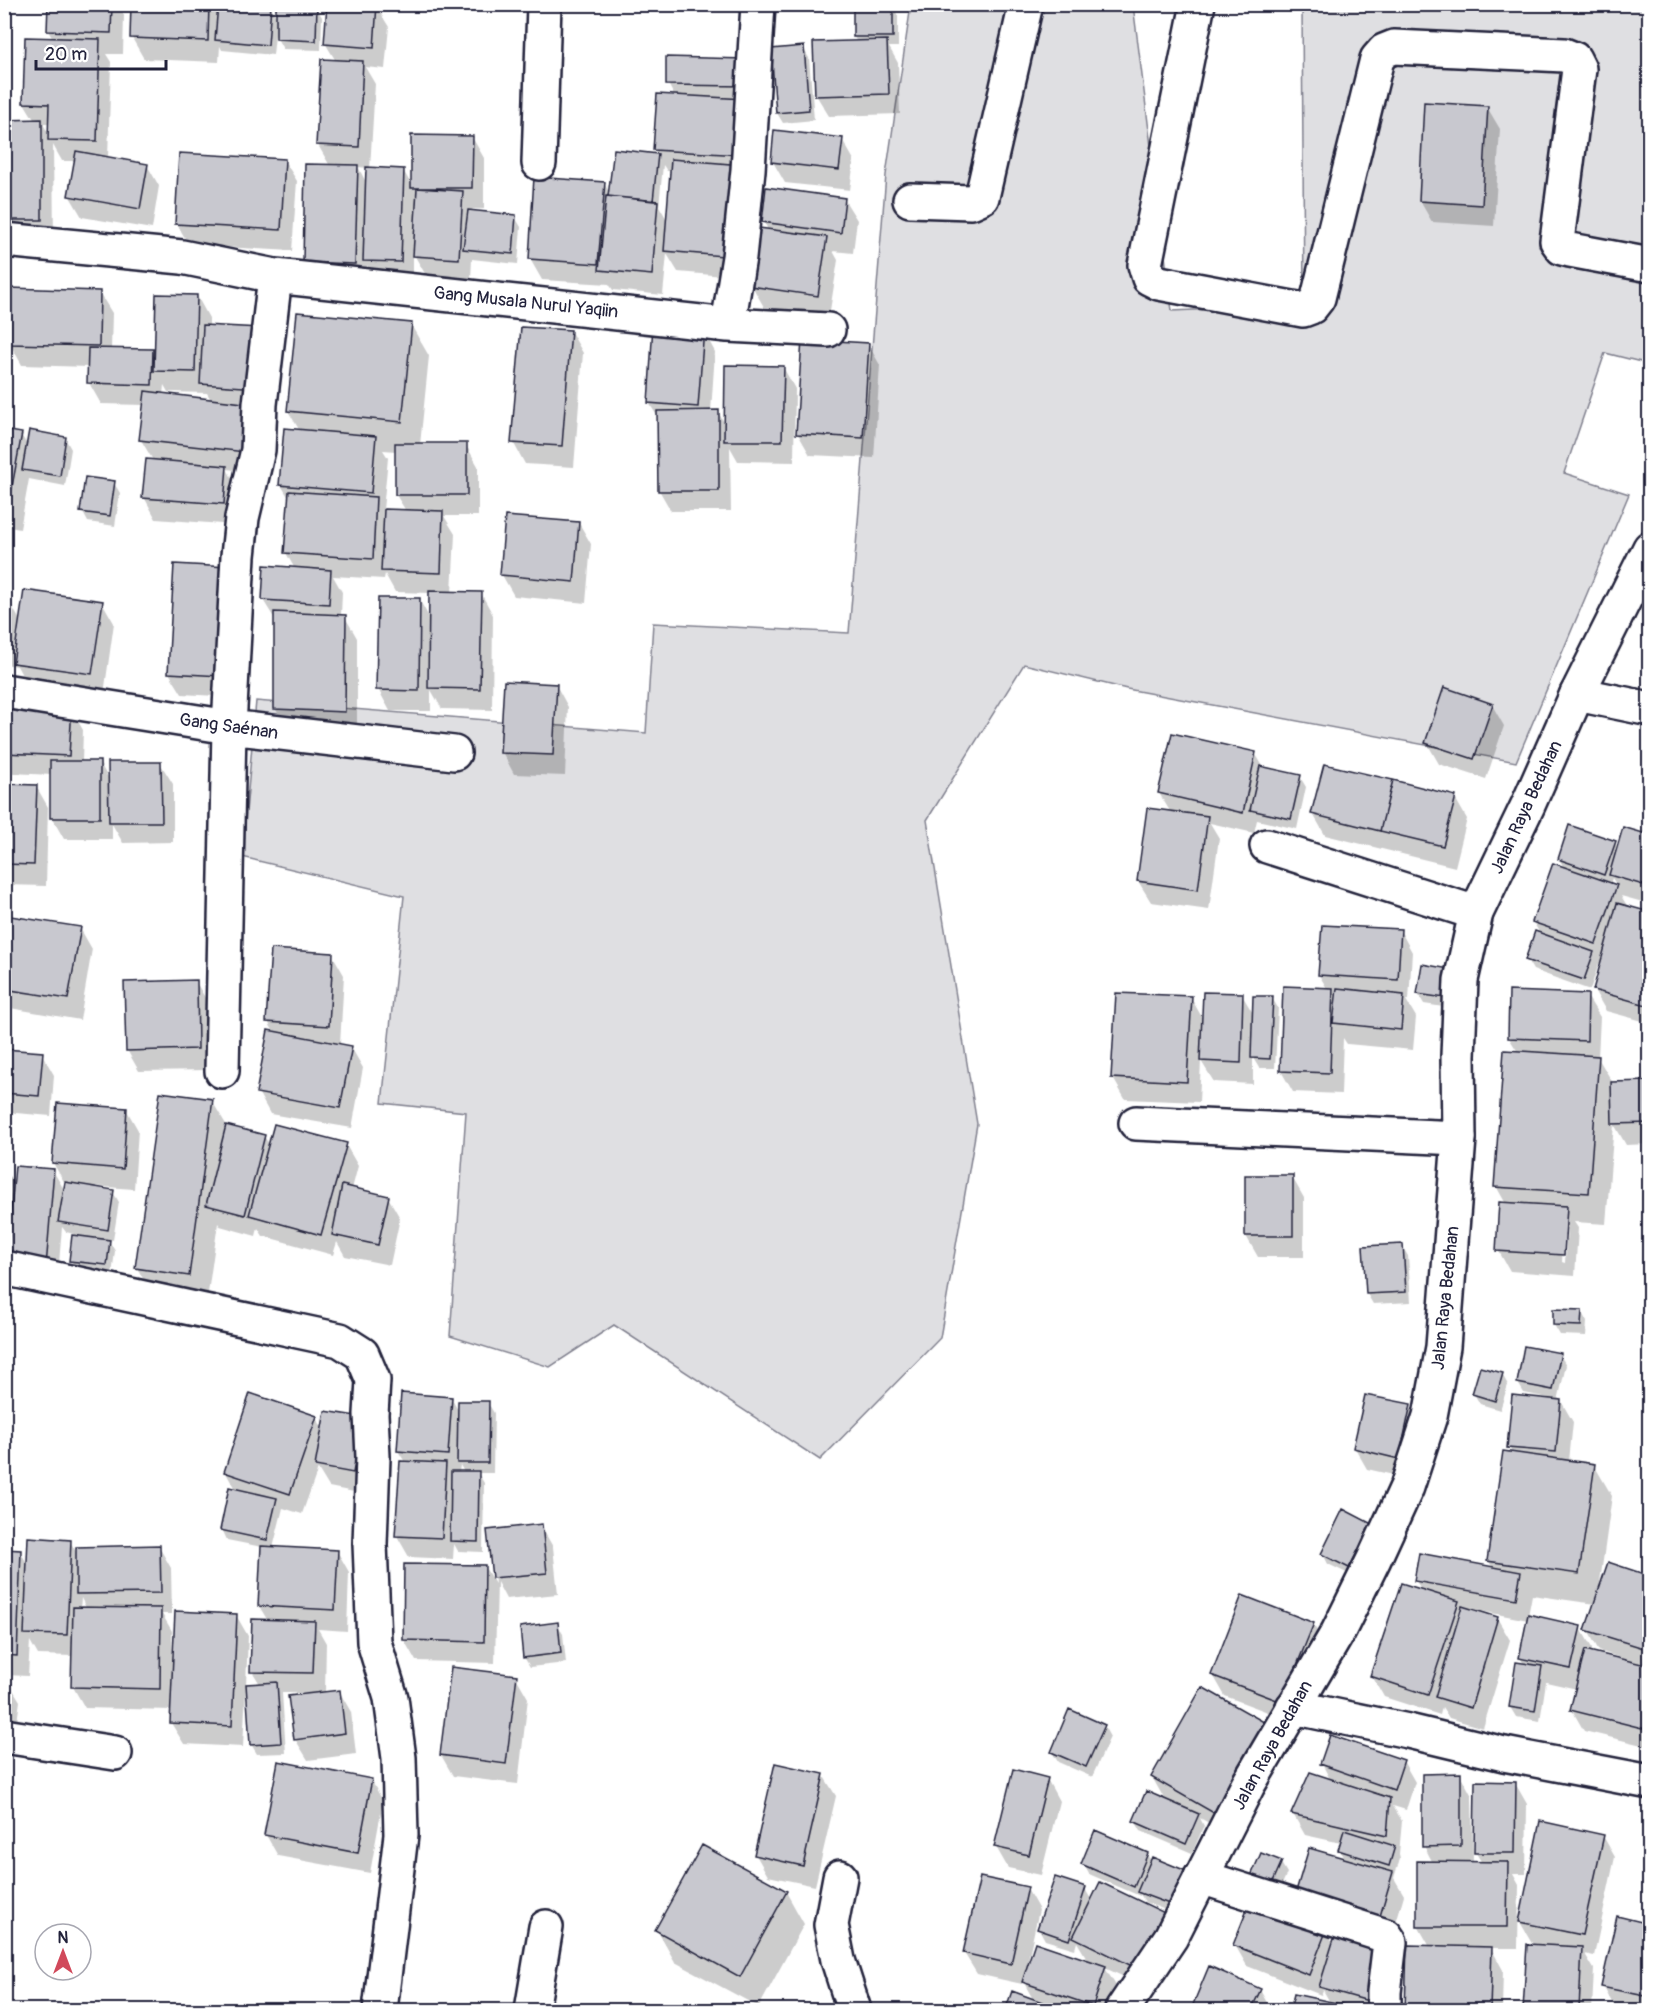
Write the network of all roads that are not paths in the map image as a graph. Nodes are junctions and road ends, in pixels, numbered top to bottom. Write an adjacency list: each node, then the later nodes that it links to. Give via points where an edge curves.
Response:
1 (544, 4): 5 (street)
2 (758, 4): 10 (street, via 748,170)
3 (1026, 4): 6 (street, via 982,197 971,202)
4 (1198, 4): 8 (street, via 1145,264 1149,278 1303,310 1311,307 1318,298 1377,59 1394,47 1564,55 1574,60 1579,69 1557,241 1570,250)
5 (539, 163)
6 (910, 200)
7 (4, 240): 9 (street, Gang Musala Nurul Yaqiin, via 182,257)
8 (1650, 264)
9 (275, 276): 10 (street, Gang Musala Nurul Yaqiin); 16 (street, via 258,450 242,518 238,556)
10 (728, 325): 11 (street, Gang Musala Nurul Yaqiin)
11 (828, 330)
12 (1650, 548): 14 (street, Jalan Raya Bedahan)
13 (4, 691): 16 (street, Gang Saénan)
14 (1577, 694): 15 (street); 19 (street, Jalan Raya Bedahan)
15 (1650, 709)
16 (229, 728): 17 (street, Gang Saénan); 20 (street)
17 (454, 753)
18 (1267, 846): 19 (street)
19 (1476, 913): 22 (street, Jalan Raya Bedahan, via 1461,980)
20 (222, 1071)
21 (1136, 1123): 22 (street)
22 (1459, 1138): 24 (street, Jalan Raya Bedahan, via 1443,1347 1430,1416 1407,1487 1374,1559 1338,1632)
23 (4, 1268): 31 (street, via 339,1340 362,1354 373,1380 370,1544 374,1642 391,1698 399,1758 401,1834)
24 (1293, 1707): 27 (street); 29 (street, Jalan Raya Bedahan)
25 (4, 1736): 26 (street)
26 (115, 1753)
27 (1650, 1782)
28 (840, 1876): 33 (street, via 831,1925)
29 (1201, 1876): 34 (street, Jalan Raya Bedahan, via 1171,1937); 35 (street, via 1386,1936 1390,1942)
30 (546, 1927): 32 (street)
31 (380, 2010)
32 (532, 2010)
33 (854, 2010)
34 (1122, 2010)
35 (1384, 2010)

